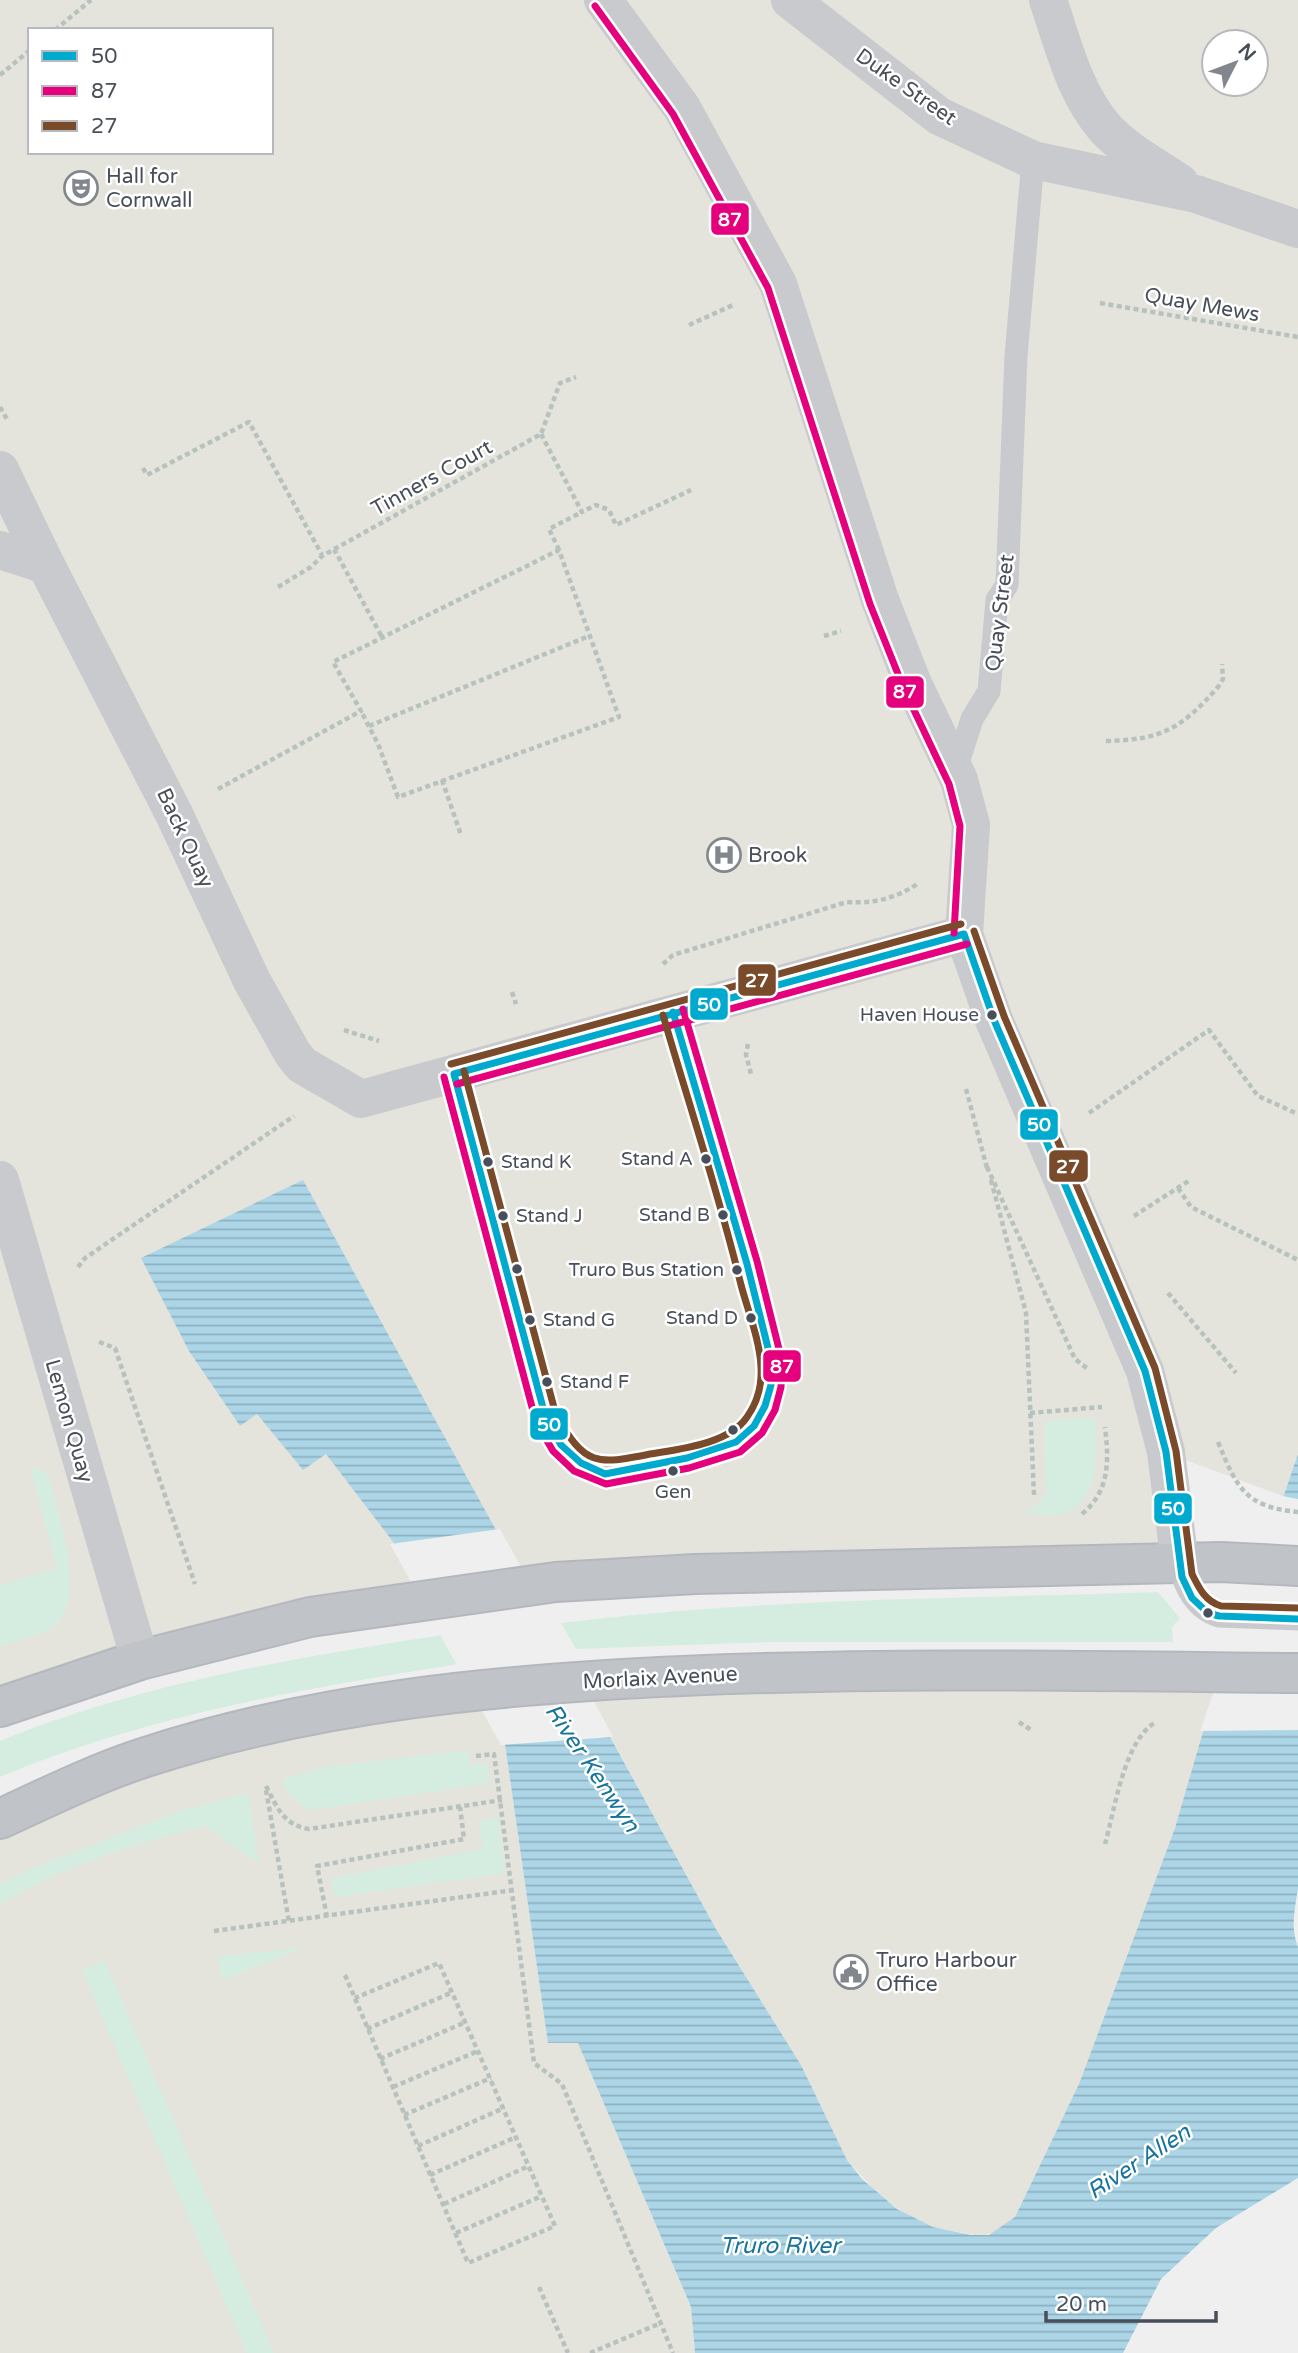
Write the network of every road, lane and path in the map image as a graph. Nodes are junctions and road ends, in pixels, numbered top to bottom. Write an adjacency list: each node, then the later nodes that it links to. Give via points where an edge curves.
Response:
1 (91, 0): 5 (path)
2 (603, 0): 35 (street, via 682,108 778,284 880,600 913,684)
3 (790, 0): 8 (street, Duke Street, via 939,116)
4 (1048, 0): 9 (street, via 1081,94 1106,129)
5 (57, 28)
6 (28, 52): 7 (path)
7 (0, 75)
8 (1034, 160): 9 (street, Duke Street); 35 (lane, Quay Street, via 1016,356 1007,585 997,600 989,691 972,719)
9 (1196, 194): 10 (street)
10 (1298, 229)
11 (1100, 303): 12 (path, Quay Mews)
12 (1298, 337)
13 (576, 377): 16 (path, via 560,383)
14 (0, 407): 15 (path)
15 (12, 431)
16 (541, 434): 20 (path); 21 (path, Tinners Court)
17 (143, 468): 24 (path, via 147,475 249,422)
18 (0, 470): 25 (street, Back Quay)
19 (691, 490): 20 (path, via 616,525 609,510 596,505)
20 (582, 512): 23 (path, via 549,529)
21 (334, 548): 24 (path, Tinners Court); 30 (path)
22 (0, 550): 25 (street)
23 (559, 550): 28 (path); 30 (path)
24 (322, 556): 26 (path, Tinners Court)
25 (46, 565): 37 (street, Back Quay)
26 (278, 587)
27 (844, 629): 29 (path)
28 (589, 636): 33 (path); 36 (path, via 619,717)
29 (824, 636)
30 (382, 637): 32 (path, via 333,662)
31 (1222, 664): 34 (path, via 1223,680 1218,687 1174,729 1154,737)
32 (361, 711): 33 (path); 37 (path)
33 (369, 726): 36 (path, via 398,797)
34 (1106, 741)
35 (956, 769): 40 (street, via 971,825)
36 (442, 780): 38 (path)
37 (174, 814): 49 (street, Back Quay, via 252,981 293,1054 302,1065)
38 (461, 835)
39 (923, 880): 41 (path, via 892,898 868,904 848,902 673,956)
40 (964, 934): 42 (street); 66 (street, via 994,1020 1145,1371 1166,1452)
41 (658, 968)
42 (673, 1012): 46 (street); 46 (lane, via 772,1364 765,1406 754,1426 736,1442 687,1458 605,1474 581,1463 561,1445 546,1419)
43 (339, 1029): 45 (path)
44 (755, 1035): 47 (path, via 746,1055)
45 (385, 1043)
46 (454, 1074): 49 (street, via 361,1099)
47 (751, 1074)
48 (963, 1075): 52 (path)
49 (345, 1092): 57 (path, via 298,1114)
50 (1298, 1114): 51 (path, via 1258,1096 1209,1030)
51 (1084, 1116)
52 (987, 1167): 60 (path, via 1075,1359); 63 (path, via 1026,1313)
53 (0, 1180): 70 (street, Lemon Quay)
54 (1190, 1180): 55 (path)
55 (1178, 1188): 56 (path); 58 (path, via 1191,1207)
56 (1133, 1217)
57 (85, 1258)
58 (1298, 1260)
59 (115, 1348): 68 (path)
60 (1096, 1376)
61 (1101, 1397): 62 (path)
62 (1103, 1407): 63 (path); 65 (path, via 1108,1464 1104,1486 1094,1504)
63 (1030, 1413): 64 (path)
64 (1034, 1495)
65 (1079, 1517)
66 (1180, 1564): 67 (highway); 69 (lane, via 1192,1598 1209,1613); 70 (highway, via 695,1574 556,1582 310,1617)
67 (1298, 1566)
68 (195, 1584)
69 (1298, 1619)
70 (140, 1661): 72 (highway)
71 (1298, 1673): 77 (highway, Morlaix Avenue, via 876,1671 609,1679 438,1695 332,1709 196,1742 85,1779)
72 (0, 1707)
73 (1164, 1720): 78 (path, via 1144,1729 1134,1745)
74 (476, 1756): 75 (path, via 495,1754)
75 (502, 1800): 76 (path); 79 (path)
76 (460, 1807): 80 (path, via 464,1839 317,1866); 81 (path, via 309,1829 289,1823 266,1786)
77 (0, 1819)
78 (1105, 1844)
79 (514, 1890): 80 (path); 102 (path, via 534,2063 562,2084)
80 (327, 1917): 81 (path)
81 (289, 1922): 82 (path)
82 (214, 1931)
83 (345, 1975): 85 (path)
84 (453, 1992): 85 (path, via 439,1963); 86 (path); 87 (path)
85 (355, 1998): 87 (path)
86 (466, 2022): 88 (path); 89 (path)
87 (367, 2029): 89 (path)
88 (478, 2052): 90 (path); 91 (path)
89 (380, 2059): 91 (path)
90 (491, 2078): 92 (path); 93 (path)
91 (393, 2087): 93 (path)
92 (504, 2108): 94 (path); 95 (path)
93 (404, 2115): 95 (path)
94 (516, 2137): 96 (path); 97 (path)
95 (418, 2146): 97 (path)
96 (529, 2166): 98 (path); 99 (path)
97 (430, 2175): 99 (path)
98 (542, 2196): 100 (path); 100 (path, via 555,2226 468,2263)
99 (444, 2204): 100 (path)
100 (456, 2233)
101 (539, 2287): 103 (path)
102 (661, 2323): 104 (path); 105 (path)
103 (568, 2353)
104 (590, 2353)
105 (673, 2353)

